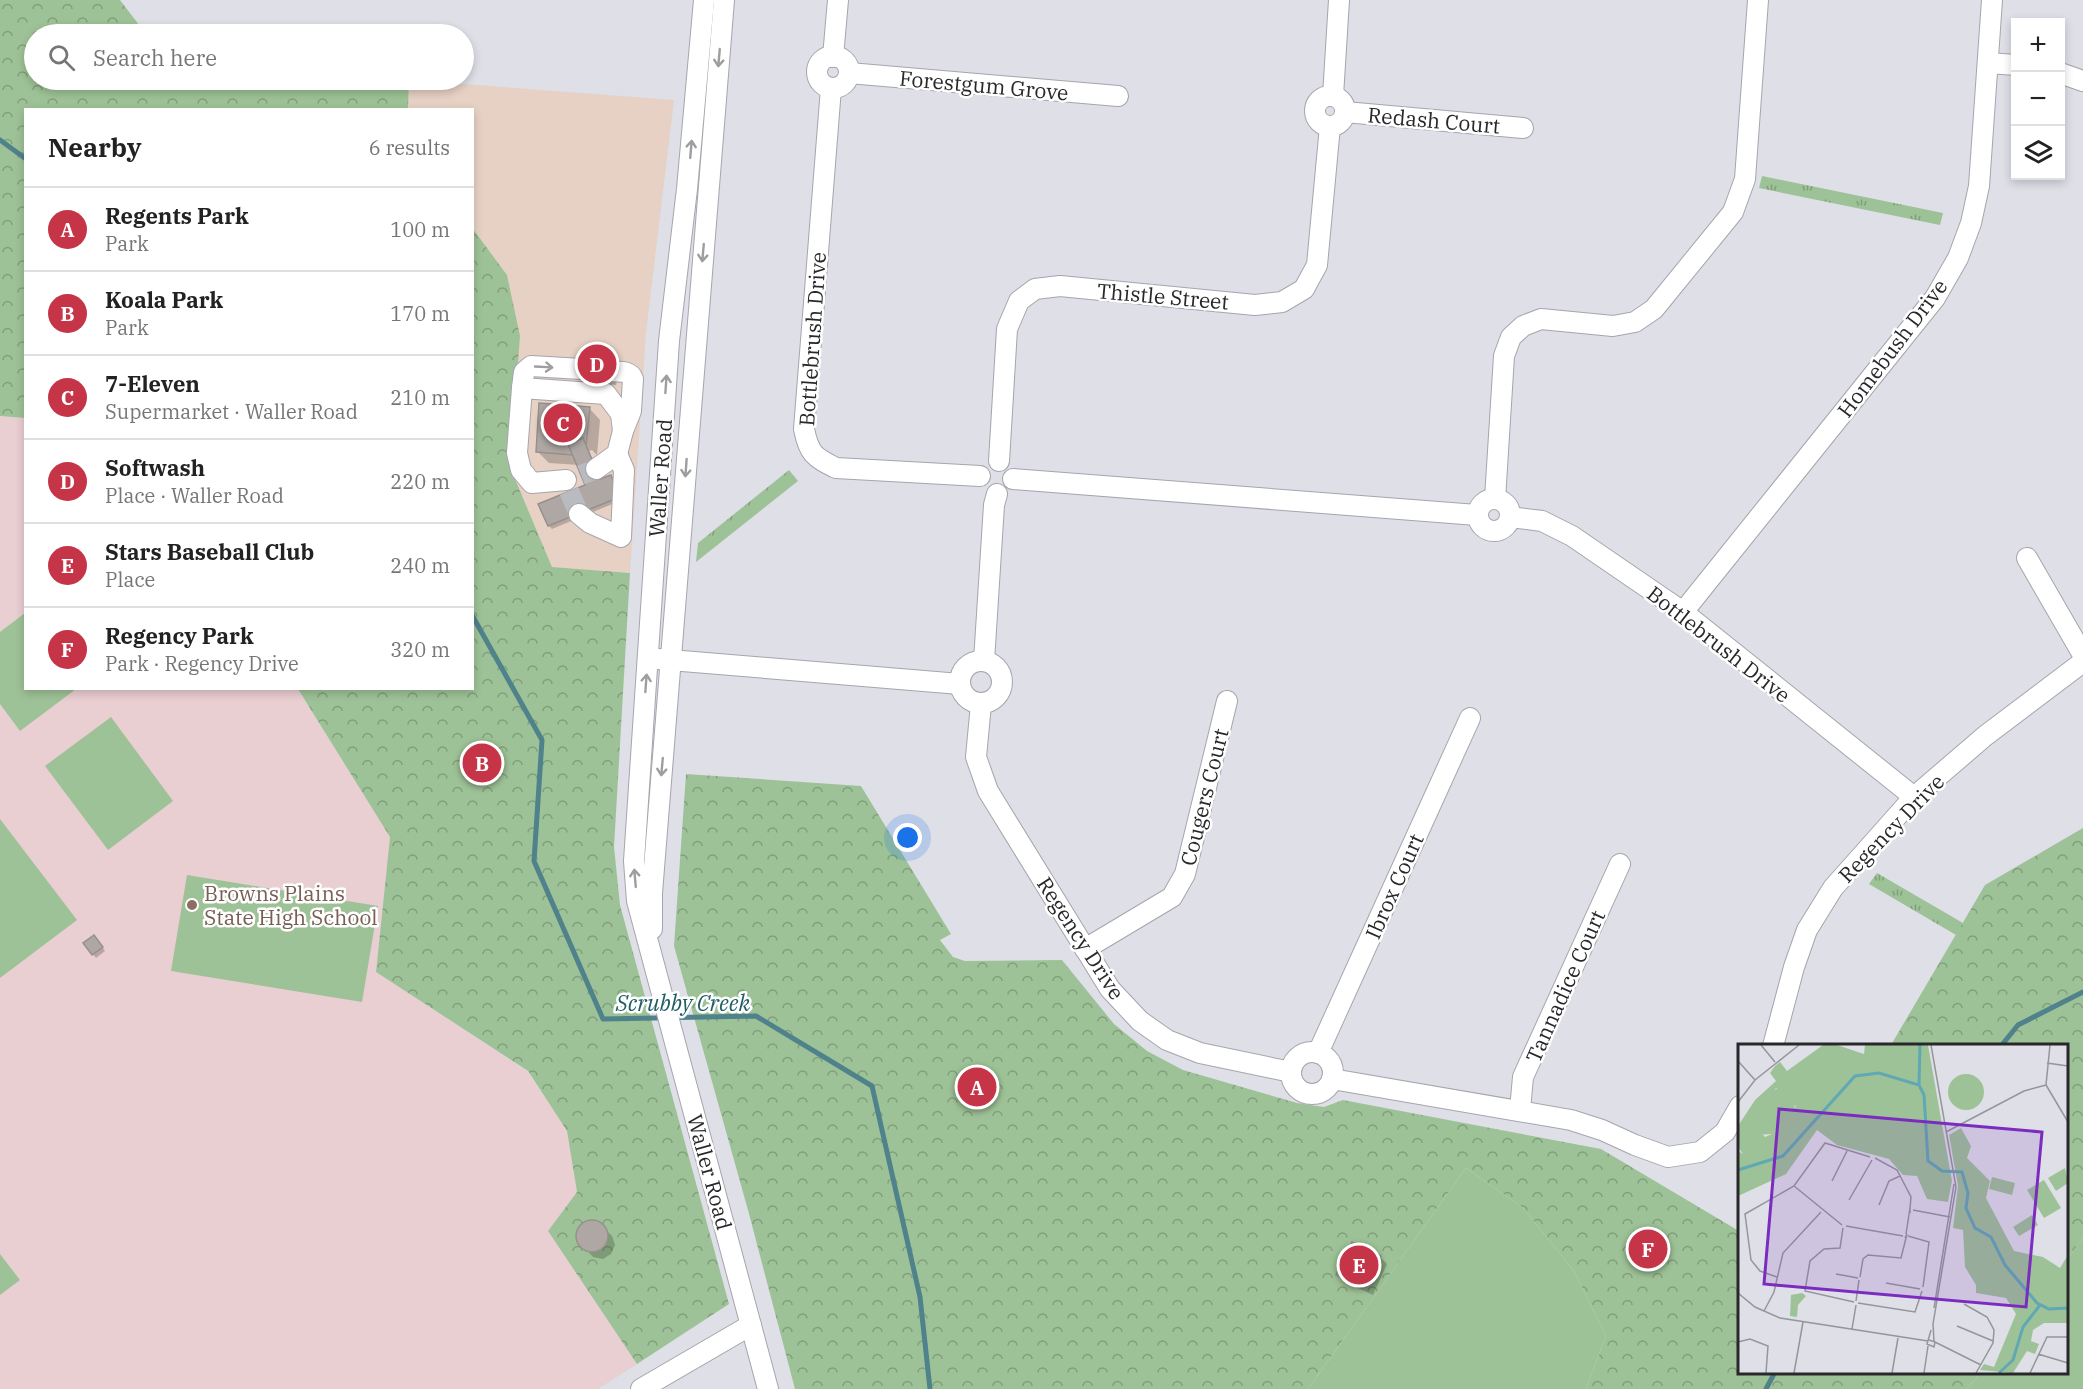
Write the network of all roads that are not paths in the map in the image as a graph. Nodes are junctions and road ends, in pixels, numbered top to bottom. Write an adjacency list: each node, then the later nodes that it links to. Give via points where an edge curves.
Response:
1 (704, 0): 18 (street, Waller Road, one-way to 1)
2 (724, 0): 19 (street, Waller Road, one-way to 19)
3 (838, 0): 7 (street)
4 (1339, 0): 15 (street)
5 (1758, 0): 31 (street, via 1745,179 1733,212 1654,309 1635,322 1613,326 1541,319 1523,326 1511,337 1504,356)
6 (1992, 0): 8 (street, Homebush Drive)
7 (834, 57): 10 (street, via 843,60); 13 (street, via 824,60 817,74)
8 (1988, 63): 9 (street); 36 (street, Homebush Drive, via 1979,186 1958,258 1935,298)
9 (2011, 65)
10 (849, 73): 13 (street, via 845,83); 14 (street, Forestgum Grove)
11 (2065, 74): 12 (street)
12 (2083, 81)
13 (831, 88): 28 (street, Bottlebrush Drive, via 804,429 808,448 816,458 836,468)
14 (1118, 96)
15 (1339, 104): 16 (street, via 1340,121); 16 (street, via 1321,99 1315,110 1319,121); 17 (street, Redash Court)
16 (1330, 126): 27 (street, Thistle Street, via 1317,265 1304,289 1282,302 1255,304 1060,286 1035,289 1019,301 1007,329)
17 (1523, 128)
18 (687, 189): 19 (street); 23 (street, Waller Road, one-way to 18)
19 (708, 191): 24 (street, Waller Road, one-way to 24)
20 (582, 369): 22 (street, one-way to 20, via 524,372 531,366)
21 (610, 371): 25 (street, via 628,373 633,379 631,411)
22 (522, 388): 25 (street, via 606,394 621,414); 26 (street, via 517,453 521,470 532,483 578,479)
23 (663, 426): 24 (street); 38 (street, Waller Road)
24 (689, 428): 39 (street, Waller Road, one-way to 39)
25 (623, 431): 26 (street)
26 (617, 454): 32 (street, via 624,470 621,537)
27 (999, 461): 28 (street, via 986,464); 29 (street, via 1009,467)
28 (980, 476): 30 (street, via 984,489)
29 (1013, 478): 30 (street, via 1008,489); 33 (street)
30 (997, 494): 40 (street)
31 (1496, 499): 33 (street, via 1485,501); 34 (street, via 1508,507)
32 (579, 514)
33 (1478, 514): 34 (street, via 1485,529 1495,531 1505,527)
34 (1510, 517): 36 (street, Bottlebrush Drive, via 1542,520)
35 (2027, 558): 37 (street)
36 (1683, 612): 46 (street, Bottlebrush Drive)
37 (2083, 655)
38 (648, 658): 39 (street); 49 (street, Waller Road, one-way to 38, via 637,901 634,861)
39 (671, 660): 42 (street); 49 (street, Waller Road, one-way to 49, via 652,893)
40 (984, 661): 42 (street, via 966,667); 44 (street, via 998,669 1003,684 996,698)
41 (2083, 662): 46 (street, Regency Drive, via 1985,736)
42 (960, 684): 44 (street, via 966,698)
43 (1227, 701): 48 (street, Cougers Court, via 1185,874 1172,897)
44 (981, 704): 48 (street, Regency Drive, via 976,757 988,791)
45 (1470, 718): 51 (street, Ibrox Court)
46 (1914, 798): 50 (street, Regency Drive, via 1833,888 1807,930)
47 (1620, 864): 55 (street, Tannadice Court, via 1523,1077)
48 (1085, 949): 52 (street, Regency Drive, via 1110,989 1140,1021 1167,1040 1200,1053)
49 (652, 956): 56 (street, Waller Road)
50 (1774, 1044)
51 (1318, 1053): 52 (street, via 1300,1056); 53 (street, via 1332,1066)
52 (1291, 1071): 53 (street, via 1294,1085 1311,1095 1325,1090)
53 (1332, 1079): 55 (street)
54 (1738, 1109): 55 (street, via 1725,1132 1700,1152 1668,1157 1571,1120)
55 (1520, 1110)
56 (751, 1325): 57 (street); 58 (street, Waller Road)
57 (641, 1389)
58 (768, 1389)

